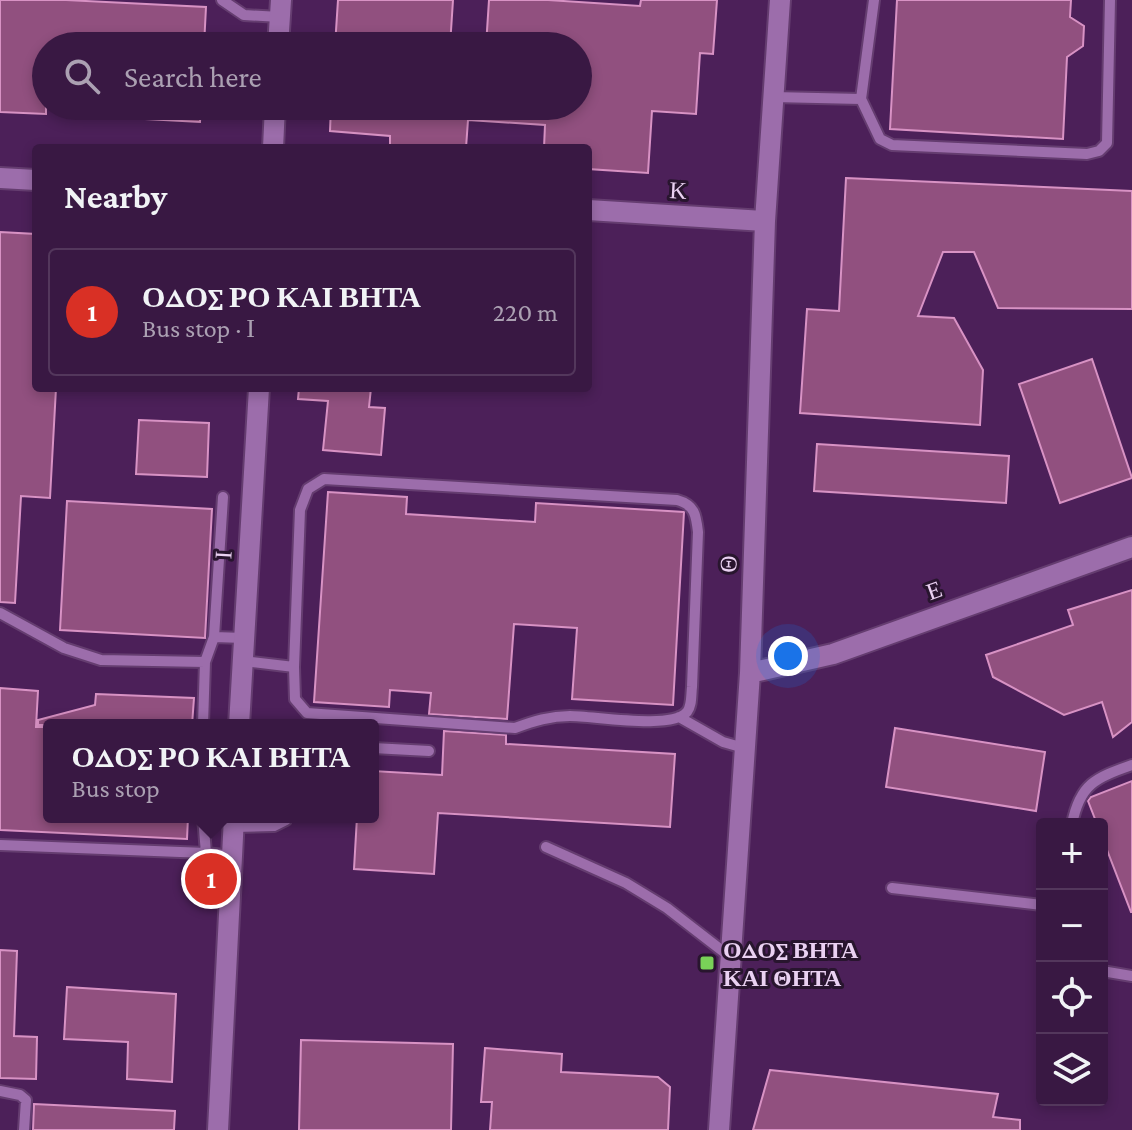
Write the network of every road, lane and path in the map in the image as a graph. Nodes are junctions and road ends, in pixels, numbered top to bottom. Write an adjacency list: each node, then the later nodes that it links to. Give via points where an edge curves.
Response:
1 (222, 0): 5 (lane, via 244,15)
2 (780, 0): 7 (street, Θ)
3 (874, 0): 8 (lane)
4 (1110, 0): 8 (lane, via 1107,143 1099,151 892,145 880,139)
5 (280, 9): 6 (street)
6 (279, 32)
7 (773, 97): 8 (lane); 14 (street, Θ)
8 (861, 99)
9 (274, 120): 10 (street)
10 (273, 144)
11 (0, 178): 12 (street)
12 (32, 180)
13 (592, 210): 14 (street, Κ)
14 (765, 221): 24 (street, Θ)
15 (259, 392): 20 (street, Ι)
16 (223, 497): 19 (lane)
17 (1132, 547): 24 (street, Ε, via 833,654)
18 (0, 613): 22 (lane, via 64,648 101,660)
19 (214, 637): 20 (lane); 22 (lane)
20 (244, 638): 21 (street, Ι)
21 (243, 661): 23 (lane); 27 (street, Ι)
22 (205, 662): 26 (lane)
23 (294, 667): 25 (lane, via 295,699 307,713 515,728 570,716 668,721); 25 (lane, via 300,510 308,489 324,479 677,500 693,508 698,532 691,697 687,712)
24 (750, 673): 29 (street, Θ)
25 (679, 717): 29 (lane)
26 (203, 719)
27 (239, 719)
28 (379, 748): 30 (lane)
29 (744, 748): 43 (street, Θ)
30 (429, 751)
31 (1132, 765): 32 (lane, via 1089,784)
32 (1073, 818)
33 (204, 823): 39 (lane)
34 (234, 823): 40 (street)
35 (244, 823): 36 (lane)
36 (280, 823)
37 (0, 845): 39 (lane)
38 (546, 847): 43 (lane, via 626,883)
39 (206, 853): 40 (lane)
40 (232, 856): 48 (street)
41 (892, 888): 42 (lane)
42 (1036, 904)
43 (729, 956): 49 (street, Θ)
44 (1108, 972): 45 (lane)
45 (1132, 976)
46 (0, 1091): 47 (lane, via 26,1100)
47 (24, 1130)
48 (218, 1130)
49 (719, 1130)

